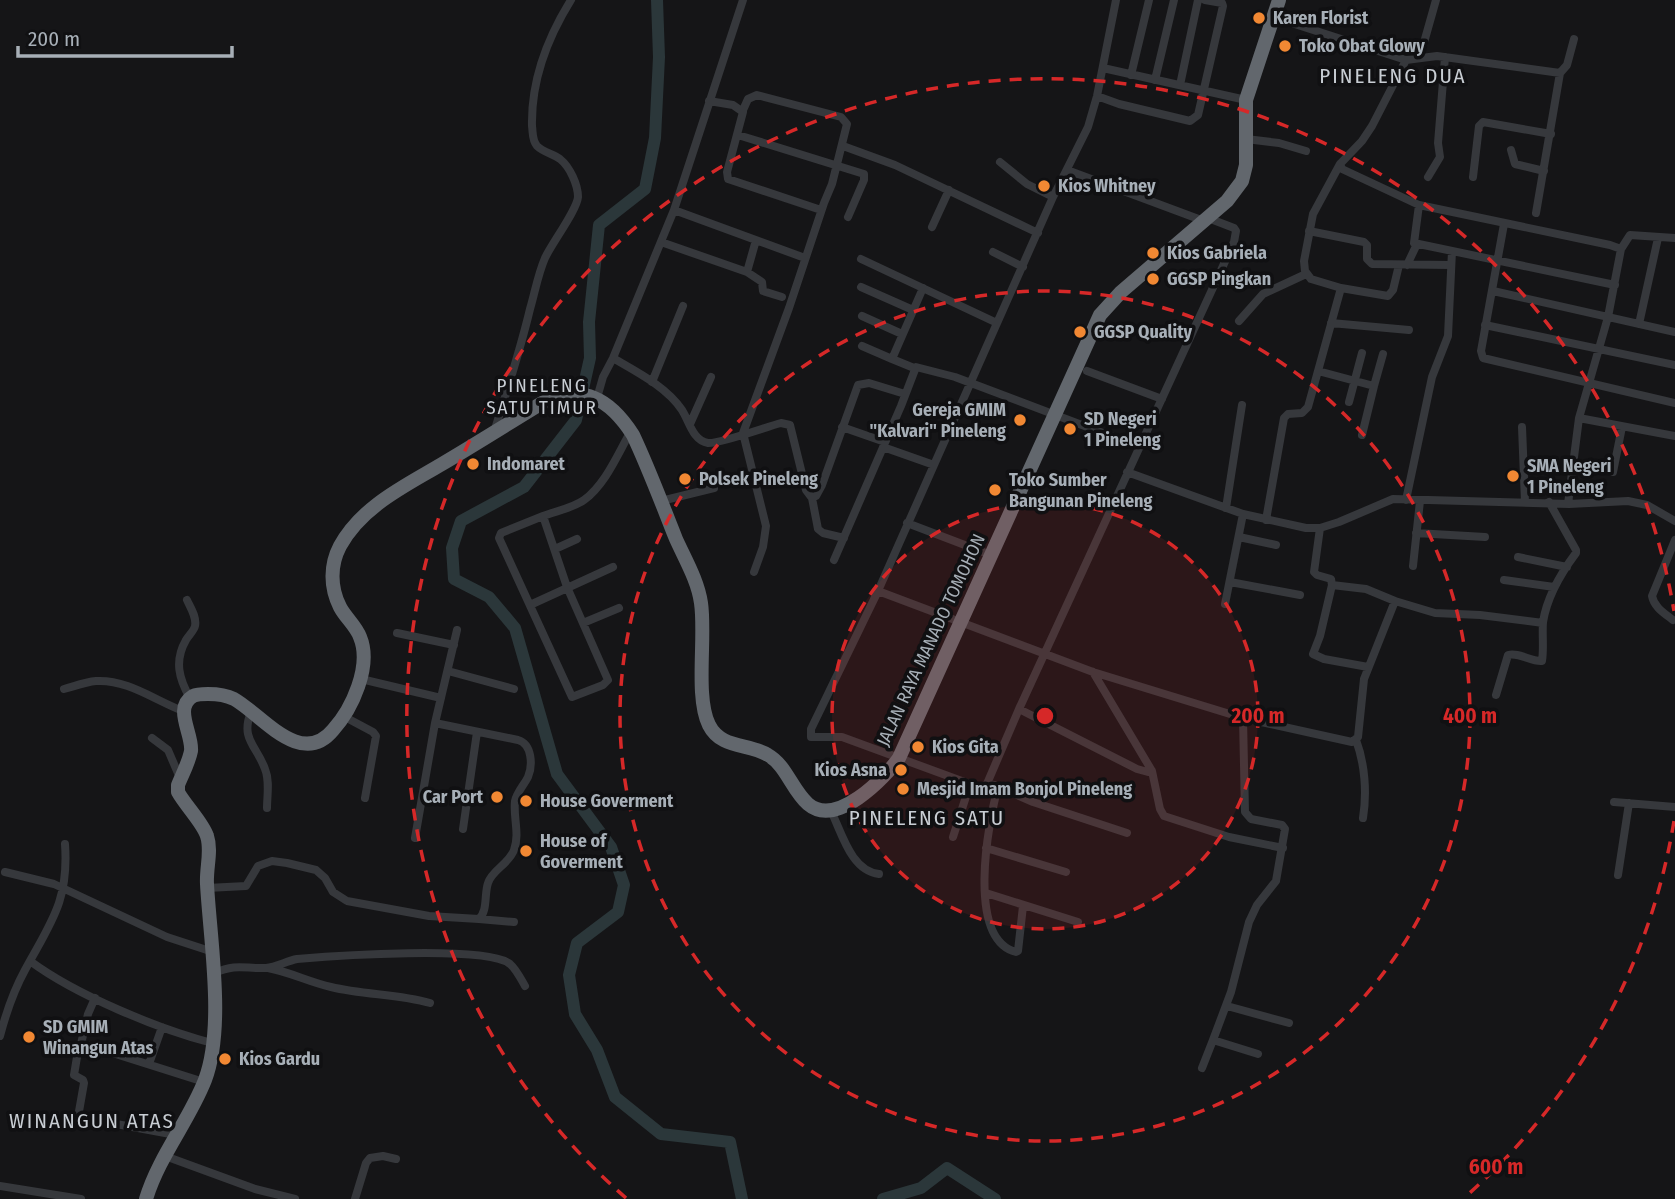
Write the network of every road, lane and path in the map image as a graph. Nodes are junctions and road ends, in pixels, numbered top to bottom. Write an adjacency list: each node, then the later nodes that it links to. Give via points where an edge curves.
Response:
1 (571, 0): 113 (street, via 544,55 532,106 534,141 566,166 578,197 543,263)
2 (743, 0): 23 (street)
3 (1116, 0): 15 (street)
4 (1149, 0): 17 (street)
5 (1174, 0): 18 (street)
6 (1198, 0): 19 (street)
7 (1205, 0): 20 (street, via 1223,6)
8 (1279, 0): 10 (highway, JALAN RAYA MANADO TOMOHON)
9 (1436, 0): 13 (street)
10 (1273, 17): 14 (street); 22 (highway, JALAN RAYA MANADO TOMOHON)
11 (1574, 39): 16 (street)
12 (1445, 57): 13 (street); 16 (street); 36 (street, via 1440,157)
13 (1416, 58): 14 (street)
14 (1406, 60): 32 (street, via 1372,126)
15 (1103, 68): 17 (street); 21 (street)
16 (1560, 73): 25 (street)
17 (1131, 75): 18 (street)
18 (1155, 80): 19 (street)
19 (1180, 85): 20 (street)
20 (1205, 90): 21 (street, via 1198,115 1190,121); 22 (street)
21 (1097, 96): 34 (street)
22 (1246, 100): 27 (highway, JALAN RAYA MANADO TOMOHON)
23 (709, 101): 24 (street); 41 (street)
24 (743, 110): 26 (street); 28 (street, via 748,99 757,95 841,117 847,124)
25 (1551, 134): 35 (street); 37 (street, via 1483,122)
26 (738, 135): 33 (street); 42 (street, via 728,179)
27 (1246, 139): 30 (street); 45 (highway, JALAN RAYA MANADO TOMOHON, via 1242,181)
28 (843, 146): 33 (street); 38 (street)
29 (1511, 150): 35 (street, via 1514,164)
30 (1306, 151)
31 (1000, 162): 39 (street)
32 (1340, 164): 40 (street, via 1348,173); 48 (street, via 1313,214)
33 (838, 165): 42 (street); 44 (street, via 865,176)
34 (1067, 170): 39 (street); 45 (street)
35 (1544, 171): 43 (street)
36 (1428, 177)
37 (1473, 177)
38 (949, 190): 47 (street); 49 (street)
39 (1053, 197): 49 (street)
40 (1419, 205): 46 (street); 54 (street, via 1413,237)
41 (674, 210): 52 (street); 53 (street)
42 (821, 210): 58 (street)
43 (1536, 214)
44 (849, 217)
45 (1206, 220): 102 (street, via 1234,228 1236,238); 106 (highway, JALAN RAYA MANADO TOMOHON, via 1100,315)
46 (1504, 223): 55 (street); 60 (street)
47 (932, 227)
48 (1309, 231): 61 (street, via 1364,242 1369,262); 65 (street)
49 (1038, 233): 63 (street)
50 (1658, 238): 51 (street); 55 (street, via 1630,235); 80 (street)
51 (1675, 238)
52 (756, 240): 58 (street); 64 (street)
53 (661, 243): 64 (street); 88 (street)
54 (1417, 244): 56 (street); 61 (street)
55 (1621, 249): 66 (street)
56 (1452, 251): 60 (street); 62 (street)
57 (993, 252): 63 (street)
58 (805, 258): 114 (street)
59 (861, 258): 68 (street)
60 (1498, 261): 66 (street); 70 (street)
61 (1403, 265): 62 (street); 69 (street, via 1388,296)
62 (1450, 265): 124 (street, via 1448,336 1432,377)
63 (1023, 267): 77 (street)
64 (747, 272): 71 (street, via 762,282 763,291)
65 (1306, 274): 69 (street); 76 (street, via 1263,294)
66 (1615, 285): 75 (street)
67 (861, 287): 73 (street)
68 (923, 288): 73 (street); 77 (street)
69 (1341, 288): 78 (street)
70 (1493, 291): 75 (street); 79 (street)
71 (782, 297)
72 (684, 306): 96 (street)
73 (913, 310): 83 (street)
74 (862, 316): 83 (street)
75 (1608, 317): 80 (street); 85 (street)
76 (1239, 321)
77 (996, 323): 98 (street)
78 (1331, 323): 82 (street); 93 (street)
79 (1485, 324): 85 (street); 97 (street, via 1481,352 1485,360)
80 (1639, 324): 81 (street)
81 (1674, 329)
82 (1409, 330)
83 (902, 334): 89 (street)
84 (862, 345): 89 (street)
85 (1598, 348): 90 (street); 97 (street)
86 (1362, 354): 95 (street)
87 (1383, 354): 99 (street)
88 (613, 358): 96 (street); 101 (street)
89 (891, 359): 91 (street)
90 (1675, 365)
91 (914, 368): 98 (street); 100 (street)
92 (1087, 371): 102 (street)
93 (1318, 371): 95 (street); 133 (street, via 1307,409 1284,418)
94 (711, 377): 108 (street)
95 (1354, 381): 99 (street); 103 (street)
96 (652, 382): 108 (street, via 676,402)
97 (1588, 382): 104 (street); 107 (street)
98 (971, 384): 106 (street); 119 (street)
99 (1374, 386): 115 (street)
100 (905, 394): 111 (street, via 869,383 858,385); 117 (street)
101 (594, 397): 112 (highway, via 619,415); 113 (highway, via 556,396)
102 (1162, 399): 118 (street)
103 (1349, 402)
104 (1675, 403)
105 (1242, 405): 130 (street)
106 (1054, 416): 118 (street); 145 (highway, JALAN RAYA MANADO TOMOHON)
107 (1579, 418): 110 (street); 129 (street)
108 (690, 424): 114 (street, via 695,436 705,442)
109 (1522, 427): 127 (street)
110 (1622, 427): 116 (street); 121 (street)
111 (842, 428): 117 (street); 123 (street, via 822,485)
112 (631, 431): 125 (highway); 132 (street, via 589,496)
113 (494, 432): 175 (highway, via 376,505 357,521 338,548 331,582 340,607 360,637)
114 (743, 433): 123 (street, via 790,425); 151 (street, via 766,526)
115 (1362, 435)
116 (1675, 436)
117 (884, 445): 119 (street); 140 (street)
118 (1140, 447): 120 (street)
119 (934, 465): 135 (street)
120 (1127, 472): 130 (street); 171 (street)
121 (1613, 472)
122 (714, 488): 125 (street)
123 (812, 498): 140 (street, via 818,529)
124 (1406, 500): 126 (street); 136 (street, via 1384,501)
125 (661, 501): 201 (highway, via 701,602 702,681 709,726 724,742 754,747 773,757 807,804)
126 (1420, 501): 127 (street); 137 (street)
127 (1525, 502): 128 (street)
128 (1549, 502): 129 (street); 150 (street, via 1576,550)
129 (1568, 503): 134 (street, via 1642,503)
130 (1226, 508): 131 (street)
131 (1243, 514): 133 (street); 138 (street)
132 (543, 516): 144 (street); 162 (street, via 499,536)
133 (1266, 520): 136 (street)
134 (1675, 521)
135 (907, 523): 145 (street); 157 (street)
136 (1320, 528): 154 (street, via 1314,572 1331,579)
137 (1416, 533): 139 (street); 148 (street)
138 (1239, 537): 143 (street); 153 (street)
139 (1485, 537)
140 (844, 538): 147 (street)
141 (577, 539): 144 (street)
142 (1675, 540): 164 (street, via 1652,596 1659,610)
143 (1276, 545)
144 (555, 549): 155 (street)
145 (991, 555): 165 (highway, JALAN RAYA MANADO TOMOHON)
146 (1518, 557): 150 (street)
147 (834, 560)
148 (1413, 566)
149 (613, 567): 155 (street)
150 (1567, 567): 156 (street)
151 (754, 572)
152 (1504, 580): 156 (street)
153 (1230, 582): 158 (street); 161 (street)
154 (1332, 585): 160 (street, via 1366,589); 172 (street, via 1313,654)
155 (567, 587): 162 (street); 166 (street)
156 (1555, 587): 167 (street)
157 (878, 592): 165 (street); 190 (street, via 810,734 816,738 838,736)
158 (1300, 594)
159 (187, 600): 179 (street, via 195,625 178,664)
160 (1395, 600): 167 (street, via 1435,613); 172 (street)
161 (1225, 604)
162 (530, 605): 166 (street, via 572,697 608,680)
163 (619, 608): 166 (street)
164 (1673, 620)
165 (961, 621): 171 (street); 190 (highway, JALAN RAYA MANADO TOMOHON)
166 (583, 623)
167 (1543, 623): 178 (street, via 1542,661 1508,655)
168 (457, 630): 170 (street)
169 (397, 634): 170 (street)
170 (454, 645): 173 (street)
171 (1046, 653): 174 (street); 181 (street)
172 (1368, 667): 189 (street)
173 (448, 671): 177 (street); 180 (street)
174 (1093, 672): 185 (street); 191 (street)
175 (361, 679): 180 (street); 184 (highway)
176 (64, 689): 182 (street, via 86,682 111,682)
177 (514, 689)
178 (1496, 695)
179 (190, 698): 182 (highway); 183 (highway, via 223,695)
180 (441, 698): 186 (street)
181 (1019, 709): 191 (street, via 1137,769); 194 (street)
182 (183, 712): 192 (highway, via 191,747)
183 (251, 712): 184 (highway, via 282,736 306,743 329,735); 200 (street, via 247,732 265,767)
184 (343, 716): 196 (street, via 376,736)
185 (1243, 718): 189 (street); 209 (street, via 1244,809 1251,819 1284,826)
186 (436, 723): 187 (street); 206 (street)
187 (477, 732): 203 (street); 218 (street, via 524,742 530,761 529,775 516,799 514,850 490,877)
188 (152, 738): 192 (street, via 168,750)
189 (1356, 740): 202 (street, via 1363,777)
190 (899, 758): 193 (street); 201 (highway, JALAN RAYA MANADO TOMOHON, via 875,785)
191 (1152, 771): 209 (street, via 1164,816)
192 (180, 778): 214 (highway, via 178,792 207,836)
193 (970, 783): 194 (street, via 982,788); 205 (street)
194 (988, 783): 195 (street)
195 (998, 787): 204 (street); 208 (street)
196 (365, 798)
197 (1614, 802): 198 (street)
198 (1629, 803): 199 (street); 213 (street)
199 (1675, 807)
200 (267, 808)
201 (831, 811): 212 (street, via 854,857 867,872)
202 (1363, 818)
203 (463, 829)
204 (1128, 833)
205 (953, 837)
206 (415, 838)
207 (65, 844): 215 (street)
208 (986, 848): 211 (street); 216 (street)
209 (1283, 848): 228 (street, via 1276,881 1247,925)
210 (5, 872): 215 (street)
211 (1066, 872)
212 (879, 874)
213 (1618, 875)
214 (208, 888): 218 (street, via 246,886 258,866 279,862 316,870 333,892 347,901 429,916); 221 (highway)
215 (64, 889): 221 (street, via 167,937); 222 (street, via 53,921)
216 (986, 892): 217 (street); 217 (street, via 991,929 1003,947 1012,951 1018,951)
217 (1023, 906): 220 (street)
218 (479, 919): 219 (street)
219 (514, 922)
220 (1078, 922)
221 (213, 952): 224 (highway)
222 (30, 961): 226 (street); 231 (street)
223 (268, 968): 224 (street, via 228,967); 225 (street, via 295,960 369,954 458,954 510,964); 227 (street, via 329,987)
224 (214, 973): 233 (highway)
225 (525, 986)
226 (95, 998): 230 (street); 234 (street)
227 (430, 1003)
228 (1227, 1006): 229 (street); 232 (street)
229 (1289, 1023)
230 (163, 1027): 233 (street); 236 (street)
231 (0, 1036)
232 (1213, 1040): 235 (street); 237 (street)
233 (212, 1043): 238 (highway)
234 (81, 1044): 236 (street); 239 (street, via 74,1074 84,1083 77,1116)
235 (1258, 1054)
236 (149, 1064): 238 (street)
237 (1202, 1068)
238 (204, 1082): 239 (highway)
239 (176, 1135): 240 (highway)
240 (165, 1156): 244 (highway); 245 (street)
241 (396, 1159): 246 (street, via 370,1158)
242 (0, 1186): 243 (street)
243 (81, 1199)
244 (146, 1199)
245 (295, 1199)
246 (355, 1199)

